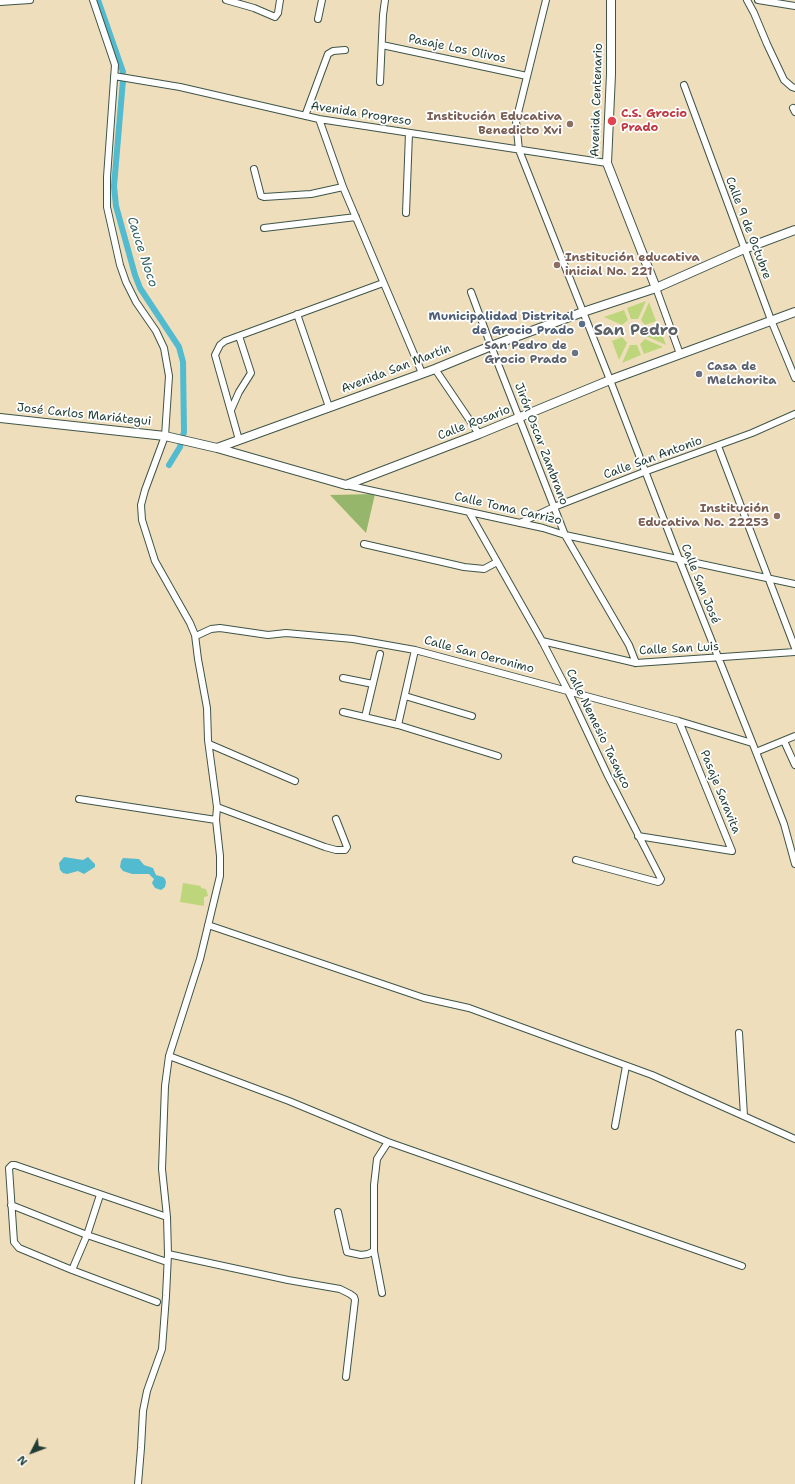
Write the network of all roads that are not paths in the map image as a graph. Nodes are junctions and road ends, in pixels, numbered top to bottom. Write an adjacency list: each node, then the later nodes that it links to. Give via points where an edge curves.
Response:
1 (30, 0): 12 (street)
2 (93, 0): 18 (street, via 115,65)
3 (226, 0): 14 (street)
4 (252, 0): 14 (street)
5 (280, 0): 14 (street, via 275,17)
6 (322, 0): 15 (street)
7 (385, 0): 16 (street)
8 (546, 0): 19 (street, Calle San José)
9 (611, 0): 27 (main road, Avenida Centenario, via 611,74)
10 (746, 0): 22 (street, via 784,80)
11 (758, 0): 13 (street)
12 (0, 2)
13 (795, 6)
14 (254, 8)
15 (318, 20)
16 (382, 45): 19 (street, Pasaje Los Olivos); 20 (street)
17 (345, 50): 23 (street, via 328,54)
18 (114, 76): 23 (street, Avenida Progreso, via 180,86); 55 (street, via 107,207 126,282 164,348 169,376)
19 (527, 76): 26 (street, Calle San José, via 516,121)
20 (380, 82)
21 (684, 85): 34 (street, Calle 9 de Octubre)
22 (795, 88)
23 (305, 116): 24 (street, Avenida Progreso)
24 (319, 119): 25 (street, Avenida Progreso); 29 (street)
25 (409, 133): 26 (street, Avenida Progreso); 30 (street)
26 (520, 150): 27 (street, Avenida Progreso); 38 (street, Calle San José)
27 (606, 163): 36 (main road, Avenida Centenario)
28 (254, 169): 29 (street, via 261,196 264,197 311,194)
29 (343, 187): 31 (street)
30 (406, 213)
31 (356, 217): 32 (street); 35 (street)
32 (264, 228)
33 (795, 230): 34 (main road, Avenida San Martín)
34 (744, 249): 36 (main road, Avenida San Martín); 41 (street, Calle 9 de Octubre)
35 (383, 283): 40 (street); 46 (street)
36 (656, 288): 38 (main road, Avenida San Martín); 44 (street)
37 (471, 292): 43 (street, Jirón Oscar Zambrano)
38 (583, 312): 43 (main road, Avenida San Martín); 48 (street, Calle San José)
39 (795, 312): 41 (main road, Calle Rosario)
40 (297, 314): 42 (street); 49 (street)
41 (771, 320): 44 (main road, Calle Rosario); 47 (street, Calle 9 de Octubre)
42 (239, 336): 50 (street, via 251,373); 50 (street, via 220,345 215,355)
43 (491, 346): 45 (main road, Avenida San Martín); 53 (street, Jirón Oscar Zambrano)
44 (680, 354): 48 (main road, Calle Rosario)
45 (435, 368): 46 (main road, Avenida San Martín); 54 (street)
46 (422, 373): 49 (main road, Avenida San Martín)
47 (795, 378)
48 (610, 380): 53 (main road, Calle Rosario); 60 (street, Calle San José)
49 (329, 408): 57 (main road, Avenida San Martín)
50 (230, 410): 57 (street)
51 (795, 414): 58 (street, Calle San Antonio)
52 (0, 418): 55 (main road, José Carlos Mariátegui)
53 (520, 418): 54 (main road, Calle Rosario); 62 (street, Jirón Oscar Zambrano)
54 (479, 434): 61 (main road, Calle Rosario)
55 (165, 436): 56 (main road, José Carlos Mariátegui); 71 (street, via 145,490 141,505 142,520 155,561)
56 (178, 439): 59 (main road, Calle Toma Carrizo)
57 (239, 440): 59 (main road, Avenida San Martín)
58 (718, 446): 60 (street, Calle San Antonio); 69 (street)
59 (217, 448): 61 (main road, Calle Toma Carrizo)
60 (644, 472): 62 (street, Calle San Antonio); 67 (street, Calle San José)
61 (346, 485): 63 (street, Calle Toma Carrizo)
62 (554, 507): 64 (street, Calle San Antonio); 65 (street, Jirón Oscar Zambrano)
63 (469, 512): 64 (street, Calle Toma Carrizo); 68 (street, Calle Nemesio Tasayco)
64 (520, 523): 65 (street, Calle Toma Carrizo)
65 (564, 535): 67 (street, Calle Toma Carrizo); 78 (street, Jirón Oscar Zambrano, via 629,645)
66 (364, 544): 68 (street, via 464,567 484,569)
67 (678, 560): 69 (street, Calle Toma Carrizo); 77 (street, Calle San José)
68 (497, 562): 72 (street, Calle Nemesio Tasayco)
69 (768, 578): 70 (street, Calle Toma Carrizo); 73 (street)
70 (795, 584)
71 (196, 636): 74 (street, Calle San Oeronimo, via 220,628 268,635 286,633 353,639); 91 (street, via 207,708)
72 (542, 641): 78 (street, Calle San Luis); 81 (street, Calle Nemesio Tasayco)
73 (795, 648)
74 (416, 650): 81 (street, Calle San Oeronimo); 82 (street)
75 (795, 652): 77 (street, Calle San Luis)
76 (380, 654): 80 (street)
77 (718, 658): 78 (street, Calle San Luis); 90 (street, Calle San José)
78 (636, 663)
79 (343, 678): 80 (street)
80 (373, 684): 85 (street)
81 (568, 691): 86 (street, Calle San Oeronimo); 100 (street, Calle Nemesio Tasayco)
82 (405, 696): 84 (street); 87 (street)
83 (343, 712): 85 (street)
84 (472, 716)
85 (365, 717): 87 (street)
86 (679, 721): 90 (street, Calle San Oeronimo); 100 (street, Pasaje Saravita, via 732,851)
87 (398, 726): 93 (street)
88 (795, 736): 89 (street)
89 (784, 741): 92 (street); 94 (street)
90 (752, 743): 92 (street, Calle San José)
91 (209, 744): 95 (street); 97 (street)
92 (756, 752): 102 (street, Calle San José, via 784,824)
93 (498, 756)
94 (795, 764)
95 (295, 781)
96 (79, 799): 99 (street)
97 (216, 807): 98 (street, via 325,847 344,850 347,847); 99 (street)
98 (336, 819)
99 (216, 820): 103 (street, via 220,876)
100 (638, 836): 101 (street, Calle Nemesio Tasayco, via 660,879 658,882)
101 (576, 860)
102 (795, 864)
103 (208, 924): 105 (street, via 200,959); 106 (street, via 424,998 469,1008)
104 (739, 1033): 107 (street)
105 (169, 1056): 110 (street); 114 (street, via 165,1086 162,1169)
106 (626, 1066): 107 (street); 108 (street)
107 (744, 1116): 109 (street)
108 (615, 1126)
109 (795, 1139)
110 (388, 1142): 116 (street, via 377,1159 374,1185); 119 (street)
111 (100, 1195): 112 (street, via 14,1165 9,1170); 114 (street); 115 (street)
112 (11, 1205): 115 (street); 120 (street, via 14,1242 17,1246 21,1250)
113 (338, 1212): 116 (street, via 347,1252 361,1255)
114 (167, 1217): 117 (street)
115 (87, 1235): 118 (street); 120 (street)
116 (374, 1251): 121 (street)
117 (168, 1254): 118 (street); 123 (street, via 340,1289 350,1294 355,1300)
118 (167, 1262): 124 (street, via 162,1349 147,1390 143,1411)
119 (742, 1266)
120 (72, 1270): 122 (street)
121 (382, 1293)
122 (157, 1302)
123 (346, 1377)
124 (138, 1484)

